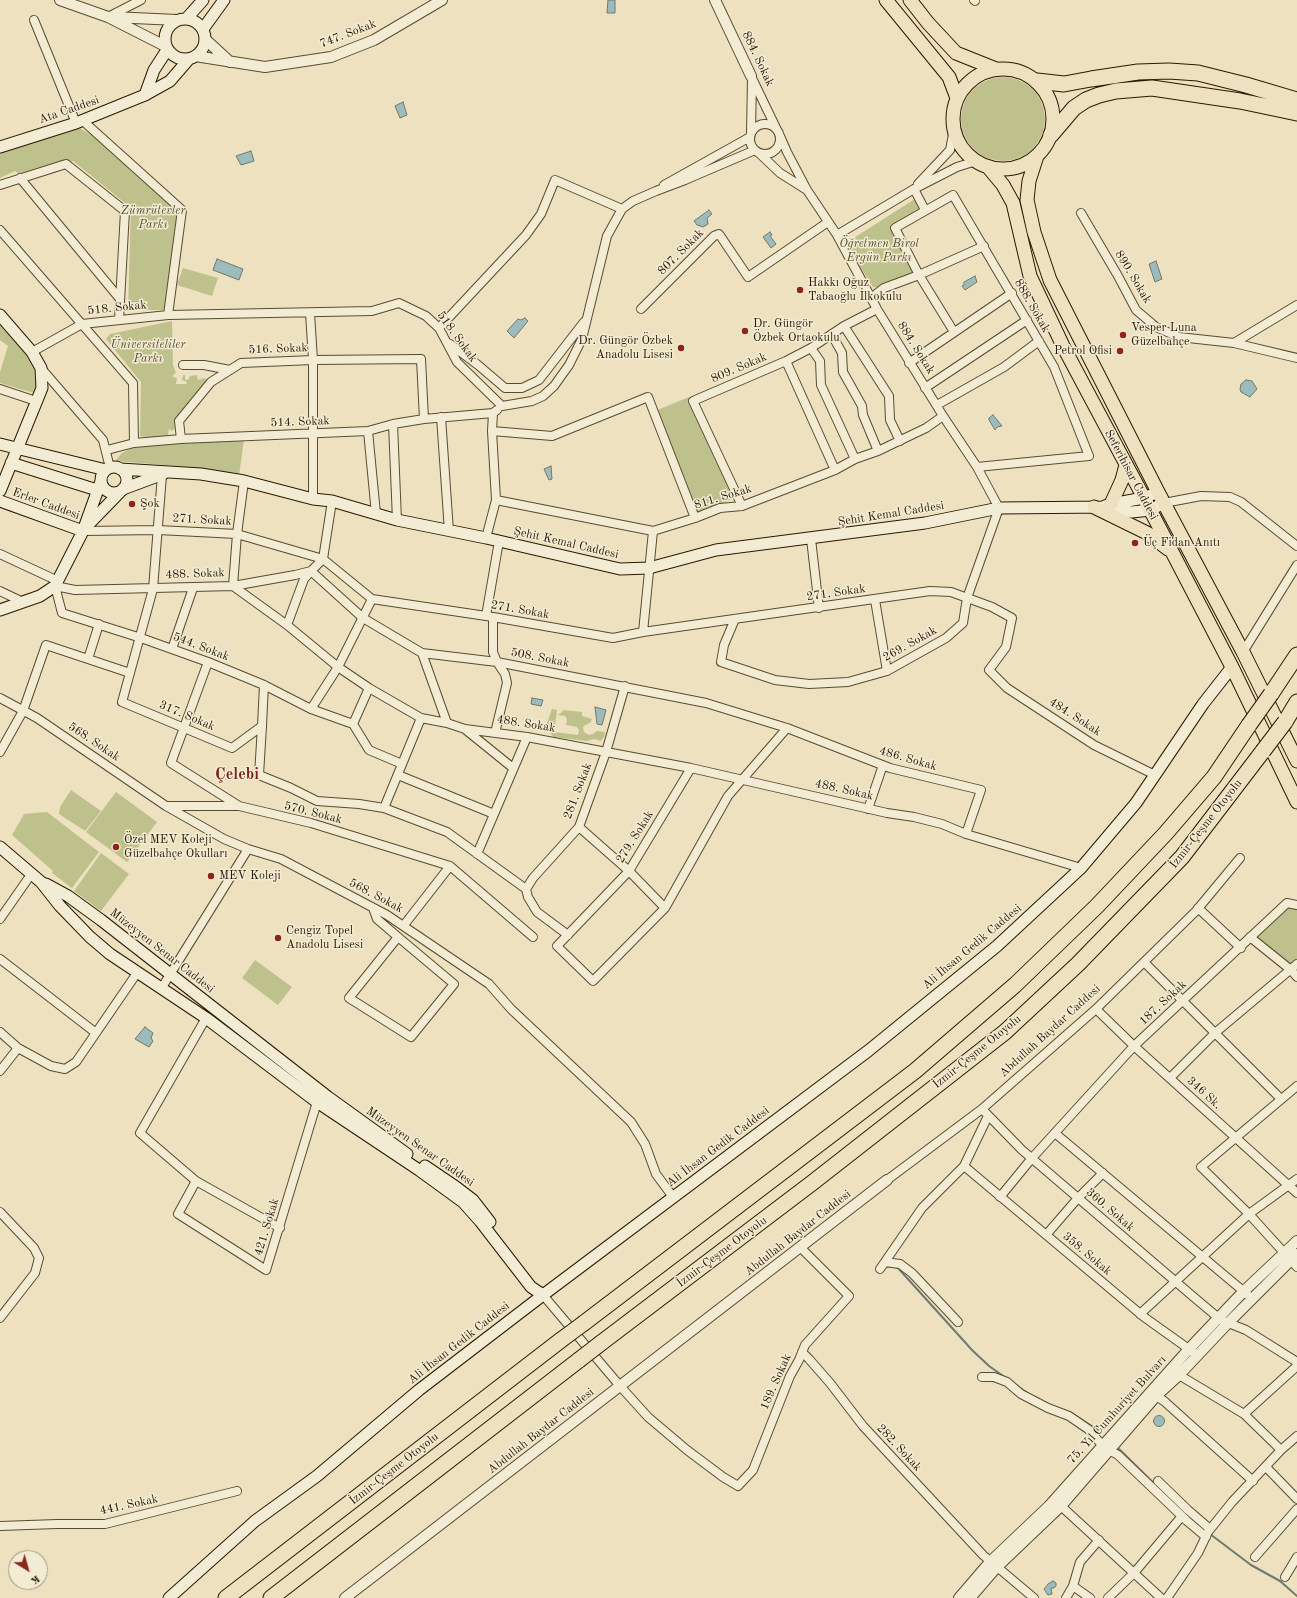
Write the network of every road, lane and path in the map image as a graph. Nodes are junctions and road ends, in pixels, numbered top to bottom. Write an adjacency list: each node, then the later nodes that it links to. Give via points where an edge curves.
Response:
1 (60, 0): 9 (street)
2 (141, 0): 9 (street)
3 (202, 0): 10 (main road)
4 (224, 0): 12 (main road, Ata Caddesi)
5 (442, 0): 15 (street, 747. Sokak, via 374,40 331,57 265,67)
6 (715, 0): 17 (street, 884. Sokak)
7 (886, 0): 22 (main road, via 949,77)
8 (910, 0): 16 (main road, via 928,24 956,53)
9 (108, 17): 10 (street); 13 (street)
10 (182, 19): 12 (main road, via 196,21); 13 (main road, via 167,28)
11 (34, 20): 26 (street)
12 (204, 34): 14 (main road, Ata Caddesi, via 204,46); 15 (street)
13 (166, 48): 14 (main road, via 182,59); 21 (main road)
14 (192, 57): 15 (street, 747. Sokak); 21 (main road, Ata Caddesi, via 170,81)
15 (230, 62)
16 (996, 69): 18 (main road, via 1018,70); 22 (main road, via 980,74 966,84)
17 (752, 76): 29 (street, 884. Sokak); 30 (street)
18 (1038, 81): 19 (highway, via 1064,84 1138,72 1169,71 1198,73); 31 (main road, via 1047,92 1052,106 1054,121)
19 (1246, 85): 20 (highway); 23 (highway)
20 (1297, 92)
21 (145, 95): 26 (main road, Ata Caddesi)
22 (957, 98): 28 (main road, via 953,113)
23 (1297, 100)
24 (1240, 101): 25 (highway); 27 (highway); 31 (highway, via 1152,88 1116,91 1086,100 1074,108)
25 (1297, 113)
26 (79, 121): 32 (main road, Ata Caddesi); 58 (street, via 182,210)
27 (1297, 122)
28 (954, 129): 35 (main road, via 966,154); 39 (street, via 950,150)
29 (778, 132): 30 (street, via 772,125 762,124); 33 (street, via 779,145 772,152 768,154); 40 (street, 884. Sokak)
30 (750, 135): 33 (street); 41 (street)
31 (1051, 135): 34 (main road)
32 (0, 147)
33 (756, 151): 40 (street, via 780,173); 41 (street)
34 (1038, 156): 36 (main road, via 1024,165 1008,169); 110 (main road, Seferihisar Caddesi, via 1029,181 1027,200 1034,232 1050,280)
35 (976, 161): 36 (main road); 39 (street, via 957,166)
36 (988, 167): 101 (main road, Seferihisar Caddesi, via 1003,184 1013,203 1030,276 1063,346)
37 (20, 178): 38 (street); 52 (street); 52 (street, via 66,164 125,211)
38 (0, 185)
39 (914, 189): 43 (street); 47 (street)
40 (807, 190): 45 (street, 884. Sokak)
41 (656, 191): 42 (street)
42 (622, 209): 61 (street, via 607,236); 64 (street, via 556,180 541,214 526,235)
43 (925, 210): 48 (street, 888. Sokak, via 953,195); 49 (street, via 895,228)
44 (1081, 214): 69 (street, 890. Sokak, via 1136,310 1156,327 1180,337)
45 (828, 222): 47 (street, 884. Sokak); 54 (street, 807. Sokak, via 748,277 719,234 714,236)
46 (0, 230): 62 (street)
47 (837, 234): 51 (street, 884. Sokak)
48 (984, 246): 49 (street); 50 (street, 888. Sokak)
49 (919, 275): 51 (street, via 884,288); 65 (street)
50 (1012, 293): 60 (street, 888. Sokak); 65 (street)
51 (871, 298): 55 (street, 884. Sokak)
52 (120, 299): 59 (street)
53 (1297, 305): 69 (street)
54 (641, 309)
55 (877, 309): 63 (street, 809. Sokak); 75 (street, 884. Sokak)
56 (310, 313): 58 (street, 518. Sokak); 64 (street, 518. Sokak, via 372,311 399,303 426,316); 73 (street)
57 (0, 315): 71 (main road)
58 (168, 315): 59 (street, 518. Sokak)
59 (119, 320): 62 (street, 518. Sokak)
60 (1027, 320): 67 (street, 888. Sokak); 79 (street)
61 (585, 321): 68 (street, via 539,380 522,388 505,388); 83 (street, via 582,339 570,365 554,386 543,396 532,401)
62 (82, 324): 71 (street, 518. Sokak); 94 (street, via 133,383)
63 (844, 326): 66 (street, 809. Sokak); 93 (street, via 889,396 890,420)
64 (439, 328): 68 (street, 518. Sokak)
65 (954, 332): 75 (street)
66 (832, 335): 70 (street, 809. Sokak); 98 (street, via 842,353 843,372 862,406 863,415)
67 (1039, 341): 82 (street, via 1004,368); 102 (street, 888. Sokak, via 1054,367 1089,456)
68 (448, 343): 83 (street, 518. Sokak, via 457,362)
69 (1234, 343): 72 (street, 890. Sokak)
70 (811, 348): 74 (street, 809. Sokak); 99 (street, via 820,361 821,385)
71 (32, 352): 77 (main road)
72 (1297, 358)
73 (313, 360): 78 (street, 516. Sokak, via 242,363); 87 (street, 516. Sokak, via 421,359); 91 (street)
74 (786, 362): 104 (street); 116 (street, 809. Sokak, via 693,401)
75 (909, 363): 79 (street, 884. Sokak)
76 (183, 364): 78 (street)
77 (41, 368): 81 (main road, via 42,388); 97 (street, via 103,440)
78 (230, 370): 92 (street, 516. Sokak, via 211,382 179,421)
79 (925, 388): 82 (street, 884. Sokak)
80 (0, 389): 81 (street)
81 (36, 401): 96 (main road)
82 (937, 405): 85 (street, 884. Sokak)
83 (502, 406): 84 (street)
84 (493, 413): 86 (street, 514. Sokak); 90 (street)
85 (943, 416): 93 (street, 811. Sokak); 102 (street, 884. Sokak)
86 (441, 417): 87 (street, 514. Sokak); 125 (street)
87 (424, 418): 88 (street, 514. Sokak)
88 (393, 424): 89 (street, 514. Sokak); 121 (street)
89 (368, 431): 91 (street, 514. Sokak); 119 (street)
90 (492, 431): 112 (street); 120 (street, via 552,436 648,397)
91 (313, 434): 92 (street, 514. Sokak); 111 (street)
92 (181, 439): 94 (street, 514. Sokak)
93 (900, 441): 98 (street, 811. Sokak)
94 (134, 443): 97 (street, 514. Sokak)
95 (0, 444): 96 (main road)
96 (17, 449): 100 (main road); 103 (main road)
97 (107, 450): 103 (street)
98 (878, 451): 99 (street, 811. Sokak)
99 (855, 459): 104 (street, 811. Sokak)
100 (11, 463): 107 (main road); 109 (main road)
101 (1126, 465): 115 (main road, Seferihisar Caddesi); 117 (main road, via 1122,480)
102 (977, 466): 118 (street, 884. Sokak)
103 (112, 469): 105 (main road, Şehit Kemal Caddesi); 107 (main road, via 101,477); 108 (main road, via 126,477)
104 (835, 470): 116 (street, 811. Sokak)
105 (165, 474): 106 (main road, Şehit Kemal Caddesi, via 201,474); 108 (main road); 122 (street, 317. Sokak)
106 (244, 481): 111 (main road, Şehit Kemal Caddesi); 126 (street)
107 (99, 486): 108 (main road, via 102,485 107,492 116,493); 123 (main road)
108 (121, 490): 123 (main road)
109 (0, 491)
110 (1161, 498): 115 (main road, Şehit Kemal Caddesi); 130 (street, via 1230,497 1241,502); 156 (main road, Seferihisar Caddesi)
111 (313, 499): 114 (main road, Şehit Kemal Caddesi)
112 (496, 500): 124 (street, 811. Sokak); 127 (street)
113 (0, 501): 123 (main road, Erler Caddesi)
114 (332, 501): 119 (main road, Şehit Kemal Caddesi); 133 (street)
115 (1147, 504): 117 (main road, Şehit Kemal Caddesi); 131 (main road, Seferihisar Caddesi)
116 (742, 506): 120 (street, 811. Sokak, via 720,508)
117 (1103, 506): 118 (main road, Şehit Kemal Caddesi); 131 (main road)
118 (998, 508): 128 (main road, Şehit Kemal Caddesi, via 925,523); 142 (street, 269. Sokak)
119 (376, 514): 121 (main road, Şehit Kemal Caddesi)
120 (695, 518): 124 (street, 811. Sokak)
121 (397, 520): 125 (main road, Şehit Kemal Caddesi)
122 (158, 530): 123 (street, 271. Sokak); 126 (street, 271. Sokak); 140 (street, 317. Sokak)
123 (83, 531): 137 (main road)
124 (653, 531): 135 (street)
125 (449, 532): 127 (main road, Şehit Kemal Caddesi)
126 (237, 534): 133 (street, 271. Sokak); 138 (street)
127 (486, 538): 129 (main road, Şehit Kemal Caddesi)
128 (811, 539): 135 (main road, Şehit Kemal Caddesi, via 716,550); 146 (street)
129 (499, 541): 135 (main road, Şehit Kemal Caddesi, via 620,569); 148 (street)
130 (1297, 546)
131 (1172, 552): 163 (main road, Seferihisar Caddesi)
132 (0, 554): 137 (street, 488. Sokak)
133 (323, 559): 136 (street); 143 (street, 271. Sokak)
134 (1297, 565): 156 (street)
135 (649, 568): 153 (street)
136 (311, 571): 138 (street); 149 (street, 508. Sokak); 152 (street, via 304,579)
137 (56, 584): 140 (street, 488. Sokak, via 75,590); 145 (main road, via 40,596); 151 (street, 544. Sokak, via 62,613)
138 (233, 586): 139 (street, 488. Sokak); 152 (street, 488. Sokak)
139 (193, 588): 140 (street, 488. Sokak); 155 (street)
140 (153, 589): 154 (street, 317. Sokak)
141 (0, 592): 145 (street)
142 (967, 598): 144 (street, 271. Sokak, via 951,592 930,591); 164 (street, 271. Sokak, via 1012,618 1006,647); 165 (street, 269. Sokak, via 963,623 946,638)
143 (372, 599): 148 (street, 271. Sokak); 149 (street)
144 (875, 600): 146 (street, 271. Sokak); 165 (street)
145 (23, 602): 147 (main road)
146 (819, 608): 150 (street, 271. Sokak)
147 (0, 610)
148 (490, 616): 153 (street, 271. Sokak, via 613,638); 161 (street, via 493,652)
149 (363, 618): 157 (street, 508. Sokak); 162 (street)
150 (735, 619): 153 (street, 271. Sokak); 165 (street, 269. Sokak, via 724,645 721,662 775,680 809,684 848,682)
151 (99, 624): 154 (street, 544. Sokak); 159 (street)
152 (287, 625): 162 (street, 488. Sokak)
153 (643, 632)
154 (141, 638): 155 (street, 544. Sokak); 166 (street, 317. Sokak)
155 (172, 649): 160 (street, 544. Sokak)
156 (1243, 652): 187 (main road, Seferihisar Caddesi)
157 (422, 653): 161 (street, 508. Sokak); 177 (street)
158 (1297, 655): 309 (highway, İzmir-Çeşme Otoyolu, bridge, via 1214,777 1098,906 1015,985 915,1071)
159 (88, 659): 166 (street); 174 (street, via 46,645)
160 (208, 662): 167 (street, 544. Sokak); 180 (street)
161 (497, 662): 168 (street, 508. Sokak); 183 (street, via 505,674 507,684)
162 (338, 667): 169 (street, 488. Sokak); 173 (street)
163 (1232, 667): 193 (main road, Ali İhsan Gedik Caddesi, via 1203,704); 195 (main road, Seferihisar Caddesi)
164 (989, 670): 193 (street, 484. Sokak, via 1007,688 1094,745)
165 (887, 671)
166 (130, 673): 180 (street, 317. Sokak, via 122,702)
167 (264, 685): 173 (street, 544. Sokak); 179 (street)
168 (624, 686): 181 (street, 508. Sokak, via 706,703); 186 (street, 281. Sokak)
169 (369, 688): 175 (street, 488. Sokak); 178 (street)
170 (0, 698): 174 (street, 568. Sokak)
171 (1297, 702): 176 (highway, İzmir-Çeşme Otoyolu)
172 (1297, 706): 176 (highway)
173 (311, 709): 178 (street, 544. Sokak)
174 (23, 711): 185 (street); 196 (street, 568. Sokak)
175 (421, 718): 177 (street, 488. Sokak); 188 (street)
176 (1285, 722): 310 (highway, İzmir-Çeşme Otoyolu, bridge, via 1182,857 1078,964 1005,1032)
177 (447, 723): 182 (street, 488. Sokak)
178 (353, 724): 188 (street, via 369,750)
179 (262, 726): 180 (street, 317. Sokak, via 232,748); 198 (street, via 259,775 317,801)
180 (185, 728): 197 (street, via 171,763)
181 (787, 728): 189 (street, 486. Sokak); 194 (street)
182 (465, 729): 183 (street, 488. Sokak); 190 (street)
183 (495, 733): 184 (street, 488. Sokak)
184 (527, 737): 186 (street, 488. Sokak); 190 (street)
185 (0, 752)
186 (606, 752): 191 (street, 488. Sokak); 201 (street, 281. Sokak)
187 (1297, 761)
188 (402, 764): 192 (street)
189 (883, 766): 199 (street); 202 (street, 486. Sokak, via 981,790)
190 (514, 768): 200 (street)
191 (691, 768): 194 (street, 488. Sokak); 209 (street, 279. Sokak)
192 (398, 775): 198 (street); 200 (street)
193 (1155, 775): 208 (main road, Ali İhsan Gedik Caddesi, via 1136,803)
194 (742, 780): 199 (street, 488. Sokak); 215 (street, via 728,796)
195 (1297, 802)
196 (166, 806): 197 (street, 570. Sokak); 204 (street, 568. Sokak, via 224,839)
197 (239, 806): 207 (street, 570. Sokak, via 311,823)
198 (384, 808): 205 (street, via 447,832)
199 (868, 809): 202 (street, 488. Sokak, via 942,824)
200 (494, 814): 205 (street)
201 (579, 826): 209 (street); 212 (street, 281. Sokak)
202 (966, 834): 208 (street, 488. Sokak)
203 (0, 847): 210 (main road, Müzeyyen Senar Caddesi)
204 (248, 849): 214 (street, 568. Sokak, via 281,859); 228 (street)
205 (477, 854): 212 (street)
206 (1240, 858): 216 (street, Abdullah Baydar Caddesi)
207 (450, 866): 218 (street); 221 (street)
208 (1082, 868): 256 (main road, Ali İhsan Gedik Caddesi, via 997,946 868,1051)
209 (629, 871): 215 (street); 219 (street, 279. Sokak)
210 (32, 873): 211 (main road, Müzeyyen Senar Caddesi); 217 (street)
211 (41, 882): 227 (main road, Müzeyyen Senar Caddesi, via 90,937); 228 (main road, Müzeyyen Senar Caddesi, via 74,900)
212 (526, 889): 219 (street, via 536,912)
213 (1297, 905): 222 (street, 187. Sokak, via 1287,903)
214 (373, 908): 218 (street, 568. Sokak); 220 (street, via 378,919)
215 (664, 908): 219 (street, 279. Sokak, via 593,981 557,946)
216 (1198, 908): 223 (street); 225 (street, Abdullah Baydar Caddesi)
217 (0, 919)
218 (404, 925): 256 (street, 568. Sokak, via 488,984 511,1009 631,1122 646,1144 656,1174)
219 (568, 935)
220 (398, 937): 220 (street, via 349,998 411,1037 454,984)
221 (533, 937)
222 (1250, 937): 223 (street, 187. Sokak); 226 (street)
223 (1241, 948): 231 (street, 187. Sokak)
224 (0, 959): 235 (street)
225 (1144, 962): 231 (street); 232 (street, Abdullah Baydar Caddesi)
226 (1294, 967): 229 (street); 236 (street)
227 (137, 973): 230 (main road, Müzeyyen Senar Caddesi); 235 (street)
228 (171, 974): 230 (street); 272 (main road, Müzeyyen Senar Caddesi, via 328,1097 473,1200 538,1283)
229 (1297, 977)
230 (161, 989): 233 (main road, Müzeyyen Senar Caddesi)
231 (1182, 1001): 236 (street); 237 (street, 187. Sokak)
232 (1096, 1009): 237 (street, 346 Sk.); 244 (street, Abdullah Baydar Caddesi)
233 (206, 1018): 243 (main road, Müzeyyen Senar Caddesi); 253 (street, via 140,1133)
234 (0, 1032): 238 (street)
235 (96, 1033): 238 (street, via 76,1062 64,1069 50,1066)
236 (1215, 1033): 240 (street); 242 (street)
237 (1134, 1046): 240 (street, 346 Sk.); 246 (street, 187. Sokak)
238 (18, 1048): 239 (street)
239 (0, 1071)
240 (1170, 1078): 247 (street, 346 Sk.)
241 (1297, 1086): 242 (street)
242 (1281, 1099): 247 (street)
243 (317, 1102): 261 (street, 421. Sokak); 272 (main road, Müzeyyen Senar Caddesi, via 463,1202 531,1287)
244 (982, 1109): 245 (street, 360. Sokak); 252 (street, Abdullah Baydar Caddesi)
245 (988, 1116): 248 (street, 360. Sokak); 249 (street)
246 (1056, 1134): 248 (street, 187. Sokak); 250 (street)
247 (1236, 1137): 254 (street, 346 Sk.); 260 (street, via 1201,1167)
248 (1032, 1158): 257 (street, 187. Sokak); 258 (street, 360. Sokak)
249 (964, 1166): 257 (street, 358. Sokak); 268 (street, via 922,1208)
250 (1103, 1173): 258 (street); 266 (street)
251 (1297, 1179): 254 (street)
252 (887, 1180): 264 (street, Abdullah Baydar Caddesi)
253 (196, 1181): 261 (street); 261 (street, 421. Sokak, via 178,1214 266,1270)
254 (1289, 1185): 255 (street, 346 Sk.); 260 (street)
255 (1297, 1192)
256 (673, 1197): 272 (main road, Ali İhsan Gedik Caddesi)
257 (1000, 1197): 262 (street, 358. Sokak)
258 (1078, 1198): 262 (street); 270 (street, 360. Sokak)
259 (0, 1212): 275 (street, via 34,1248 39,1258 35,1273)
260 (1249, 1214): 265 (street); 266 (street)
261 (280, 1228)
262 (1046, 1235): 274 (street, 358. Sokak)
263 (1297, 1241): 265 (street, 75. Yıl Cumhuriyet Bulvarı)
264 (800, 1247): 279 (street, 189. Sokak, via 849,1296 805,1344); 285 (street, Abdullah Baydar Caddesi)
265 (1283, 1252): 267 (street); 271 (street, 75. Yıl Cumhuriyet Bulvarı)
266 (1203, 1256): 270 (street); 271 (street)
267 (1295, 1261): 273 (street, 75. Yıl Cumhuriyet Bulvarı)
268 (885, 1262): 269 (street); 277 (street, via 900,1264 912,1273)
269 (880, 1269)
270 (1175, 1282): 274 (street); 276 (street, 360. Sokak)
271 (1244, 1291): 273 (street); 276 (street, 75. Yıl Cumhuriyet Bulvarı)
272 (543, 1295): 285 (street); 308 (main road, Ali İhsan Gedik Caddesi, via 419,1390 317,1476 255,1522)
273 (1253, 1298): 276 (street, 75. Yıl Cumhuriyet Bulvarı)
274 (1140, 1314): 278 (street, 358. Sokak)
275 (0, 1318)
276 (1223, 1320): 278 (street, 75. Yıl Cumhuriyet Bulvarı); 280 (street, 75. Yıl Cumhuriyet Bulvarı); 281 (street, 360. Sokak, via 1246,1330)
277 (958, 1322)
278 (1189, 1349): 280 (street, 358. Sokak); 289 (street, 75. Yıl Cumhuriyet Bulvarı)
279 (802, 1352): 285 (street, 189. Sokak, via 753,1470 738,1486 687,1450 648,1417); 304 (street, 282. Sokak, via 830,1383 862,1426)
280 (1198, 1355): 283 (street, 75. Yıl Cumhuriyet Bulvarı)
281 (1297, 1362)
282 (1297, 1366): 287 (street)
283 (1179, 1375): 286 (street, 75. Yıl Cumhuriyet Bulvarı); 287 (street)
284 (982, 1377): 289 (street, via 994,1377 1007,1382 1021,1394 1070,1416)
285 (620, 1386): 311 (street, Abdullah Baydar Caddesi)
286 (1156, 1396): 289 (street, 75. Yıl Cumhuriyet Bulvarı); 293 (street)
287 (1244, 1414): 290 (street)
288 (1297, 1436): 290 (street)
289 (1108, 1446): 296 (street, 75. Yıl Cumhuriyet Bulvarı, via 1094,1468); 298 (street); 304 (street, 75. Yıl Cumhuriyet Bulvarı)
290 (1281, 1450): 291 (street)
291 (1266, 1467): 293 (street); 295 (street)
292 (1158, 1481): 300 (street)
293 (1253, 1481): 300 (street, via 1232,1502)
294 (237, 1491): 299 (street, 441. Sokak, via 105,1524)
295 (1297, 1499)
296 (1061, 1506): 301 (street); 304 (street, 75. Yıl Cumhuriyet Bulvarı)
297 (1297, 1509): 302 (street)
298 (1182, 1516): 300 (street); 305 (street)
299 (0, 1526)
300 (1208, 1533): 319 (street, via 1203,1545)
301 (1099, 1540): 305 (street); 307 (street, via 1080,1562)
302 (1256, 1557)
303 (1297, 1558): 306 (street)
304 (990, 1562): 312 (street, 75. Yıl Cumhuriyet Bulvarı); 313 (street, 75. Yıl Cumhuriyet Bulvarı); 314 (street, 282. Sokak)
305 (1134, 1573): 317 (street); 318 (street)
306 (1285, 1576)
307 (1073, 1586): 315 (street); 316 (street)
308 (169, 1598)
309 (226, 1598)
310 (271, 1598)
311 (345, 1598)
312 (959, 1598)
313 (970, 1598)
314 (1034, 1598)
315 (1066, 1598)
316 (1090, 1598)
317 (1108, 1598)
318 (1161, 1598)
319 (1167, 1598)

